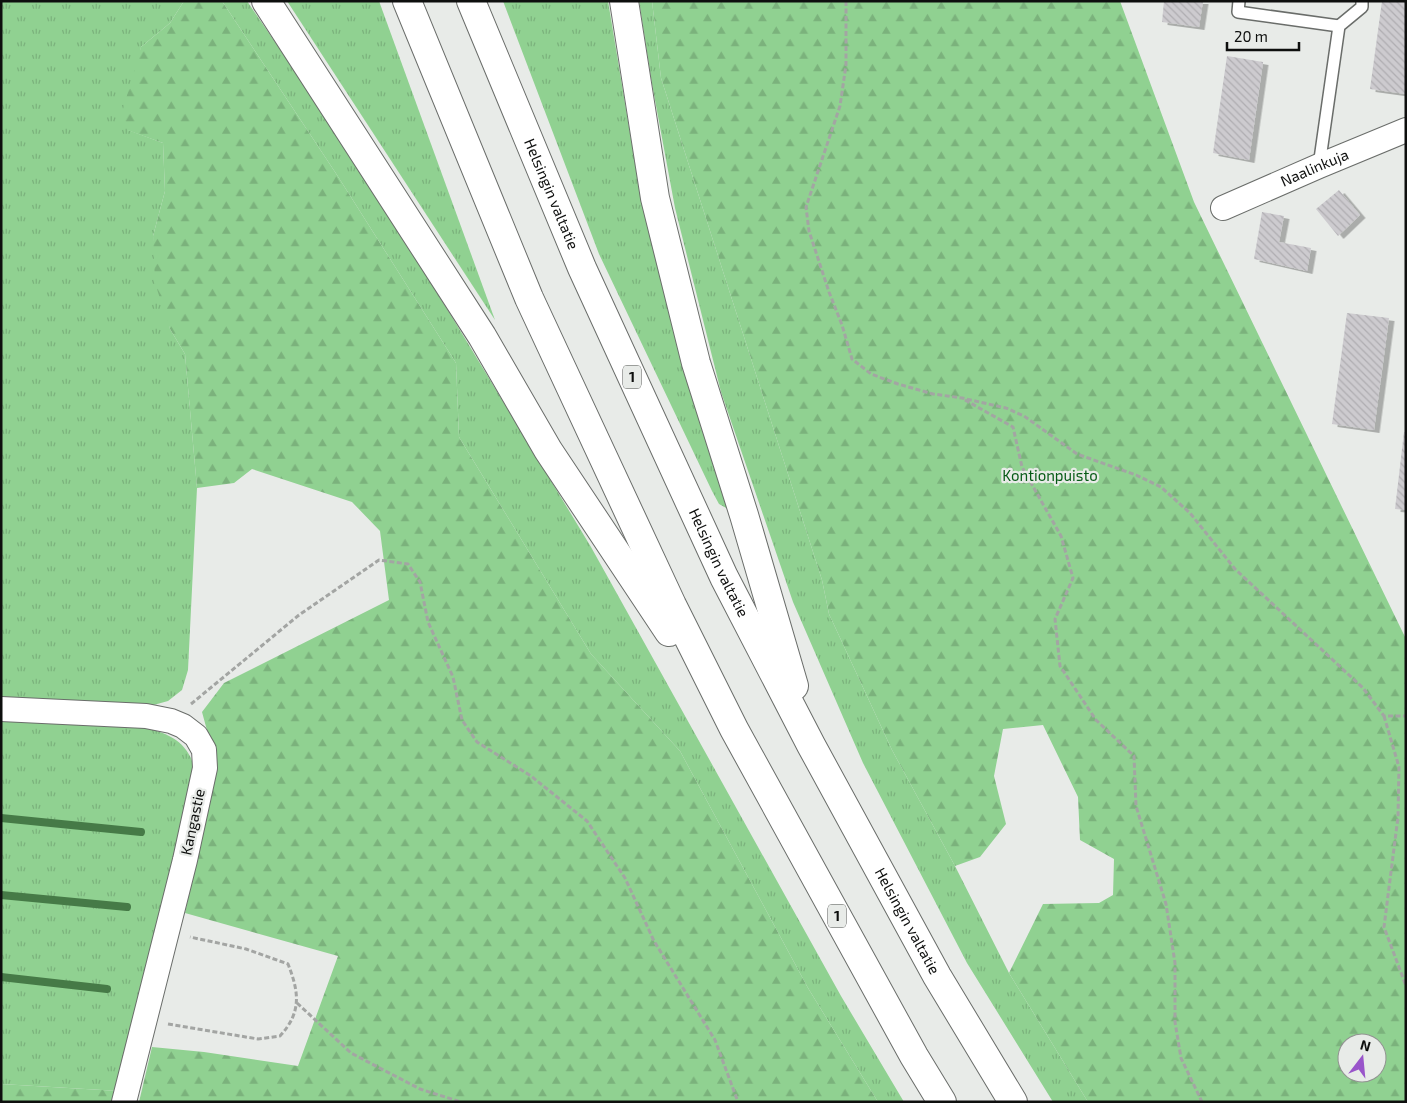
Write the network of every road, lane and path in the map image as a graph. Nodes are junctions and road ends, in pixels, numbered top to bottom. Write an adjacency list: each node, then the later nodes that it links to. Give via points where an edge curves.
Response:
1 (266, 1): 17 (highway, via 482,336 548,450)
2 (406, 1): 17 (highway, 1, via 529,298 672,605)
3 (471, 1): 18 (highway, Helsingin valtatie / 1, via 582,268 724,577)
4 (624, 1): 18 (highway, via 655,198 694,353)
5 (846, 1): 12 (path, via 846,65 840,106 806,207 809,231 852,359 871,374 898,384)
6 (1239, 1): 8 (lane, via 1238,12)
7 (1362, 1): 8 (lane, via 1362,7)
8 (1338, 26): 10 (lane)
9 (1406, 130): 10 (street, Naalinkuja)
10 (1319, 166): 11 (street, Naalinkuja)
11 (1223, 208)
12 (962, 398): 14 (path, via 1006,408 1024,416 1078,454 1161,487 1190,513 1235,569 1363,688); 28 (path, via 1012,427 1022,467 1061,536 1074,578 1055,619 1060,666 1096,720 1134,756 1136,806 1166,904 1174,963 1175,1022 1180,1058)
13 (1, 709): 16 (street, Kangastie, via 146,716)
14 (1384, 716): 15 (path); 20 (path, via 1399,767 1398,816 1384,927)
15 (1406, 716)
16 (171, 721): 19 (street, Kangastie, via 196,736 204,750 205,768); 25 (path, via 299,615 379,560 408,564 420,582 428,622 453,677 462,720 477,742 531,776 587,821 625,878 654,941 715,1040)
17 (734, 729): 26 (highway, 1)
18 (811, 745): 27 (highway, Helsingin valtatie / 1, via 937,976)
19 (167, 932): 21 (path, via 246,949 288,964 296,984); 22 (street, Kangastie)
20 (1406, 986)
21 (297, 1003): 22 (path, via 291,1025 280,1036 258,1039); 24 (path, via 351,1053 420,1089)
22 (145, 1020): 23 (street, Kangastie)
23 (124, 1102)
24 (461, 1102)
25 (738, 1102)
26 (942, 1102)
27 (1012, 1102)
28 (1202, 1102)

